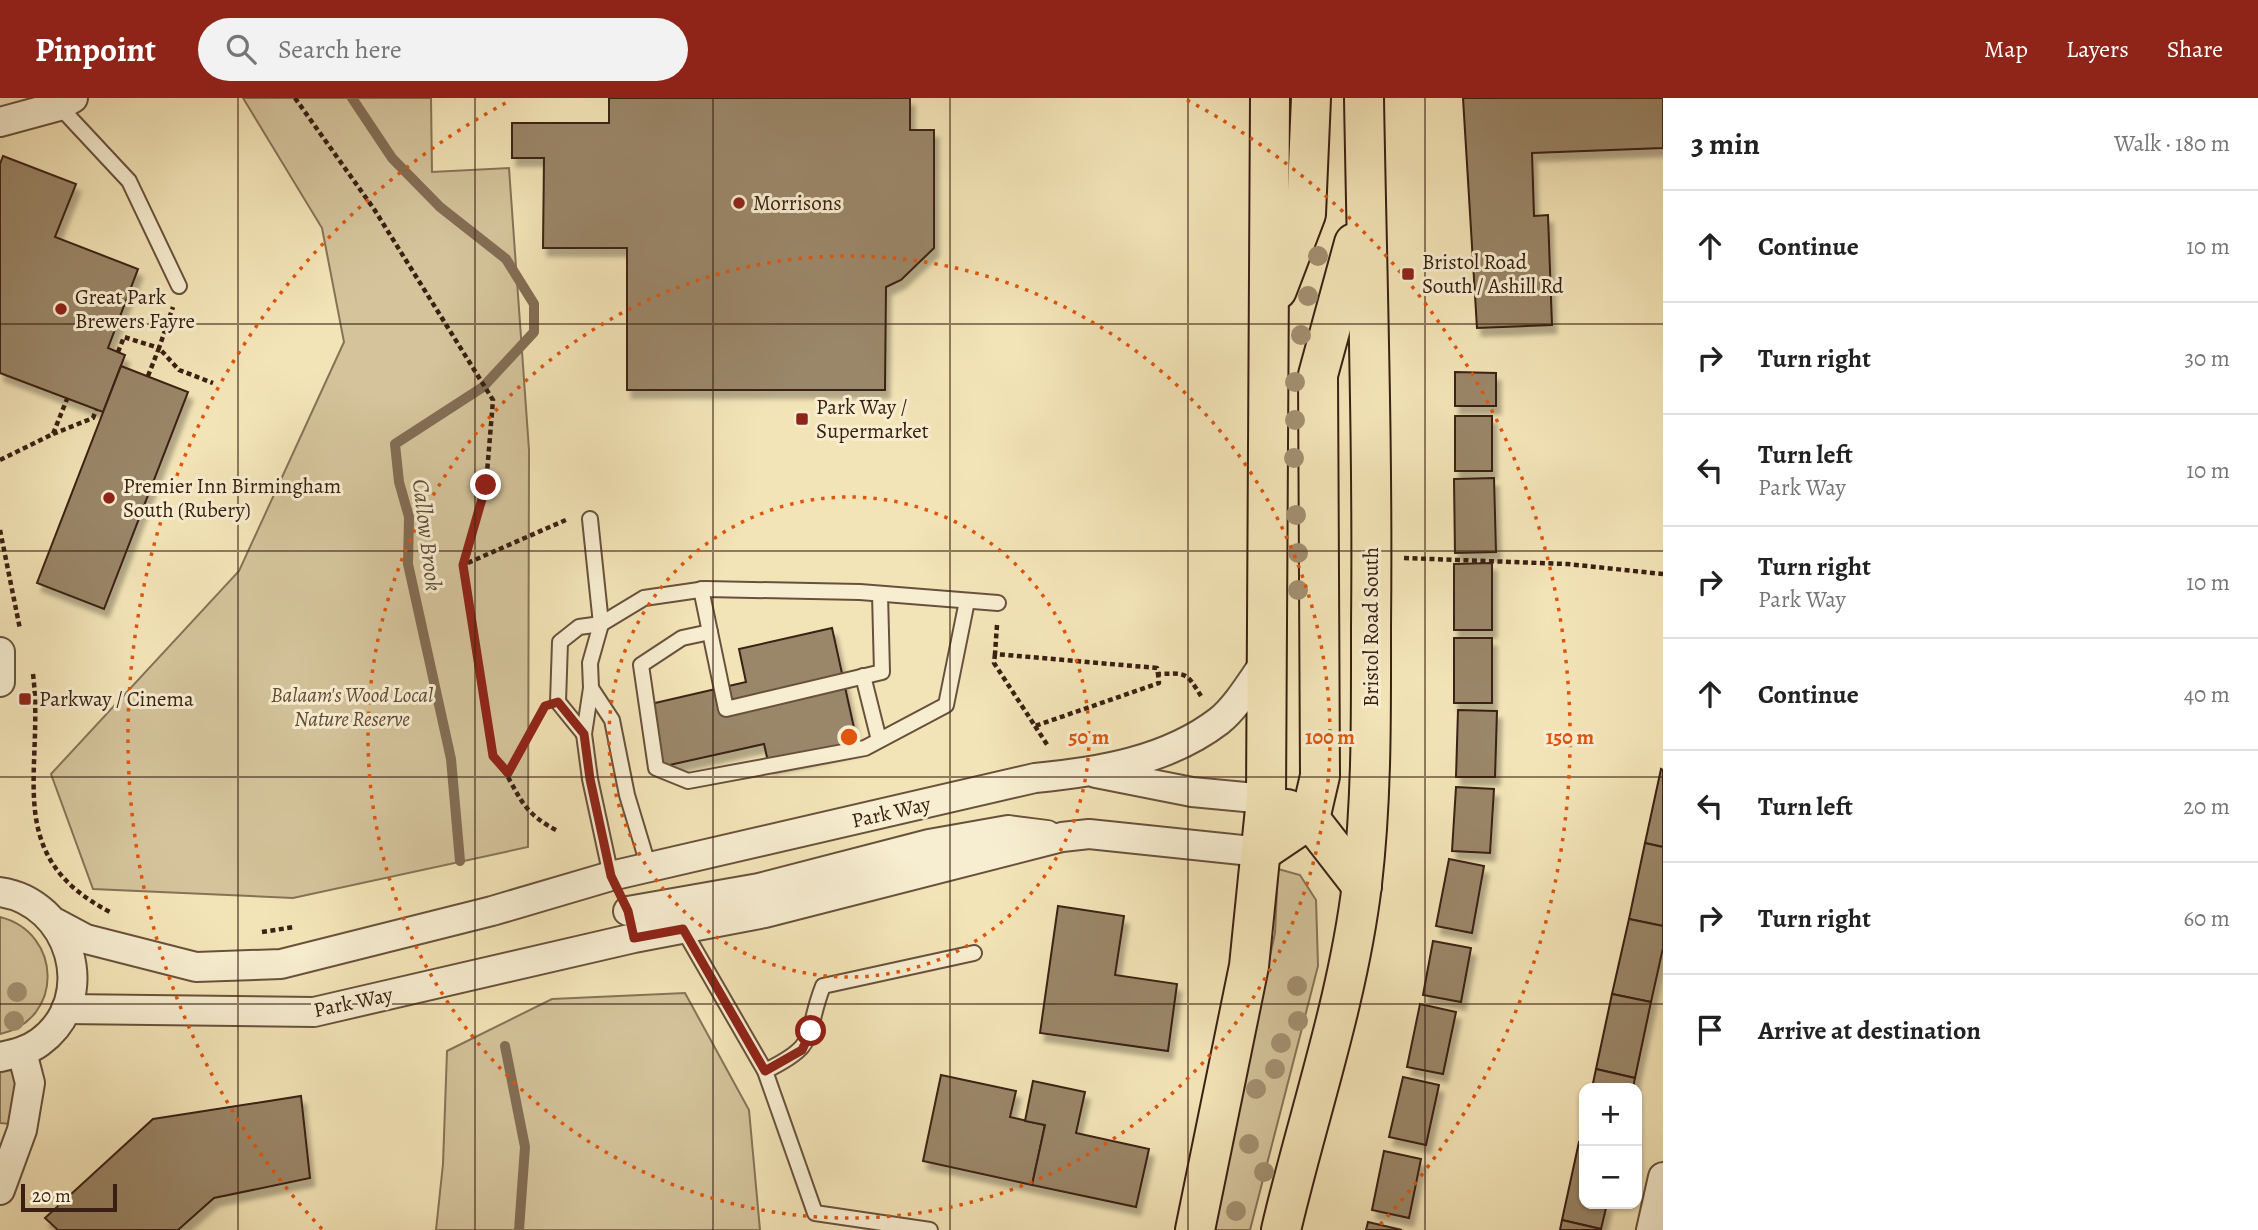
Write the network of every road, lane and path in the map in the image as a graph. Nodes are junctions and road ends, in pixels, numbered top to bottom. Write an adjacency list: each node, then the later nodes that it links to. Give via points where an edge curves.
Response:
1 (295, 98): 21 (path, via 374,209 493,400 486,485)
2 (1270, 98): 9 (highway)
3 (1311, 98): 9 (highway, via 1306,214)
4 (1364, 98): 7 (highway, Bristol Road South)
5 (66, 102): 6 (street); 8 (lane, via 128,181)
6 (0, 122)
7 (1366, 201): 20 (highway, Bristol Road South); 46 (highway, via 1318,375 1320,776)
8 (179, 286): 10 (path)
9 (1269, 312): 31 (highway)
10 (159, 348): 11 (path, via 124,337); 12 (path); 13 (path, via 178,370)
11 (118, 352)
12 (148, 376)
13 (213, 383)
14 (67, 399): 16 (path)
15 (96, 410): 16 (path, via 93,418)
16 (53, 434): 17 (path)
17 (0, 460)
18 (590, 519): 21 (path, via 578,514); 27 (lane)
19 (0, 530): 29 (path)
20 (1372, 557): 22 (path, via 1567,564); 52 (highway, Bristol Road South, via 1370,796)
21 (463, 565): 44 (path, via 493,756)
22 (1663, 574)
23 (701, 589): 24 (lane); 27 (lane, via 644,598); 28 (lane)
24 (880, 593): 25 (lane); 34 (lane, via 882,672)
25 (967, 601): 26 (lane); 41 (lane, via 946,705)
26 (998, 603): 30 (path)
27 (601, 624): 37 (lane, via 590,663); 38 (lane, via 579,627 560,642)
28 (710, 632): 34 (lane, via 726,709); 41 (lane, via 682,638 641,665 656,768 688,781 865,748)
29 (12, 646): 35 (street)
30 (995, 654): 33 (path, via 1157,668); 39 (path, via 995,663)
31 (1269, 657): 43 (street, Park Way, via 1221,720 1179,746); 45 (highway)
32 (31, 661): 55 (path, via 36,699 35,827 51,865 89,901)
33 (1158, 674): 36 (path, via 1184,673); 39 (path, via 1159,683)
34 (863, 676): 41 (lane)
35 (0, 682)
36 (1196, 687)
37 (591, 688): 40 (lane); 50 (lane, via 612,720 627,795)
38 (558, 702): 40 (lane); 44 (path, via 545,706)
39 (1035, 726): 42 (path)
40 (584, 734): 51 (lane)
41 (879, 740)
42 (1048, 746)
43 (1093, 772): 45 (street, Park Way, via 1192,792); 50 (street, Park Way, via 1035,778)
44 (508, 773): 47 (path, via 519,801 534,819)
45 (1266, 799): 46 (highway); 49 (highway)
46 (1310, 819): 49 (highway); 52 (highway)
47 (556, 830)
48 (1062, 837): 49 (street, Park Way, via 1089,834); 54 (street, Park Way, via 1008,830 929,844 759,888); 58 (street, Park Way, via 765,913)
49 (1261, 852): 68 (highway, via 1249,966)
50 (649, 869): 51 (street, Park Way); 54 (street)
51 (611, 876): 54 (street); 56 (street, Park Way, via 281,964 196,967 86,939)
52 (1362, 886): 69 (highway, Bristol Road South, via 1330,1041)
53 (0, 892): 56 (street, via 37,905)
54 (628, 911): 60 (street)
55 (114, 914)
56 (55, 923): 62 (street, via 67,942 72,964)
57 (305, 925): 59 (path)
58 (683, 929): 60 (street, Park Way); 64 (lane)
59 (253, 933)
60 (634, 938): 62 (street, Park Way, via 314,1013)
61 (974, 953): 64 (lane, via 823,986 802,1050)
62 (66, 1009): 63 (street, via 40,1042)
63 (11, 1055): 66 (street, via 30,1083 22,1130)
64 (765, 1071): 67 (lane, via 815,1213)
65 (1663, 1177): 70 (street)
66 (0, 1190)
67 (930, 1230)
68 (1195, 1230)
69 (1281, 1230)
70 (1651, 1230)

